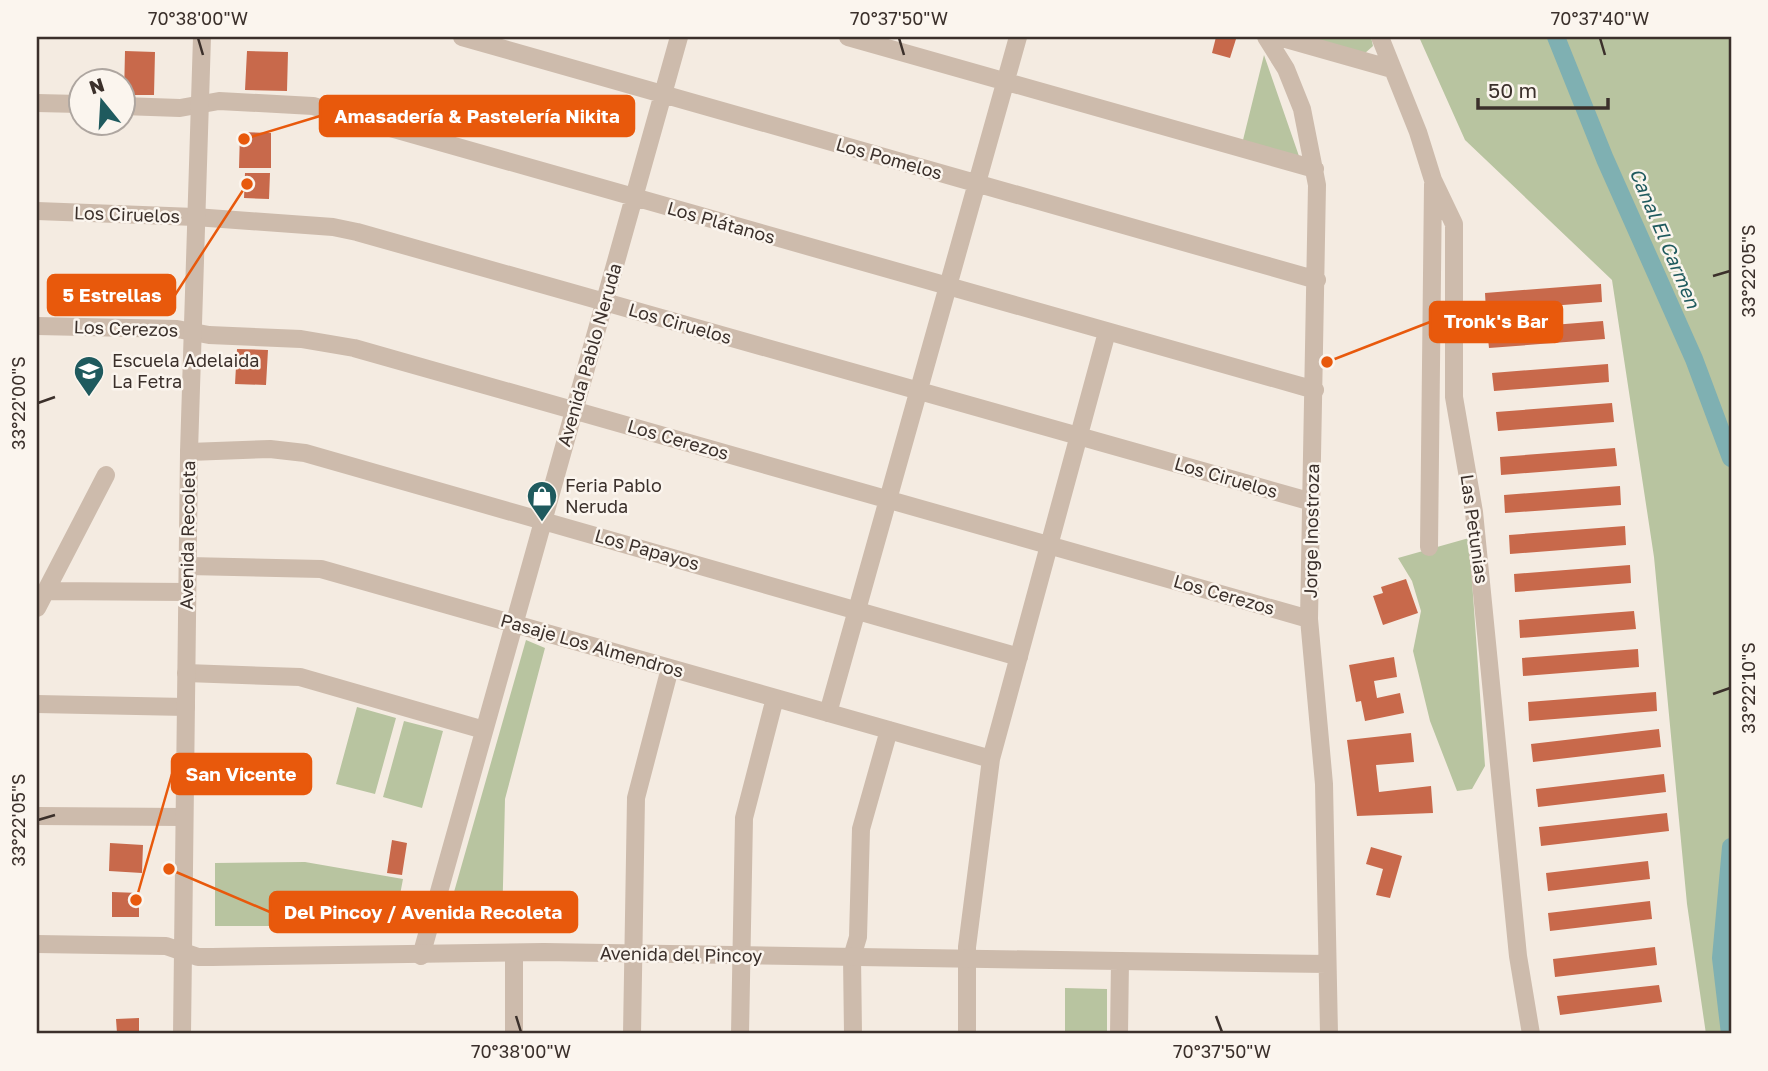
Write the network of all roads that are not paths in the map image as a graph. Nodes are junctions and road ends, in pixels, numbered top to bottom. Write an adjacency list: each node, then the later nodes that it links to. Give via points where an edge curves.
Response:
1 (202, 37): 14 (street, Avenida Recoleta)
2 (462, 37): 11 (street, Los Pomelos)
3 (679, 37): 11 (street, Avenida Pablo Neruda)
4 (848, 37): 10 (street)
5 (1018, 37): 10 (street)
6 (1266, 37): 16 (street, Jorge Inostroza, via 1295,89)
7 (1279, 37): 9 (street)
8 (1380, 37): 9 (street, Las Petunias)
9 (1392, 69): 17 (street, Las Petunias)
10 (1006, 82): 16 (street); 18 (street)
11 (663, 95): 18 (street, Los Pomelos); 19 (street, Avenida Pablo Neruda)
12 (37, 103): 13 (street)
13 (66, 104)
14 (200, 105): 15 (street, Los Plátanos); 19 (street, Los Plátanos, via 219,101 313,106); 21 (street, Avenida Recoleta)
15 (136, 106)
16 (1315, 169): 22 (street, Jorge Inostroza)
17 (1433, 180): 38 (street); 76 (street, Las Petunias, via 1454,224 1454,397 1475,512 1518,956)
18 (977, 183): 22 (street, Los Pomelos); 23 (street)
19 (634, 199): 23 (street, Los Plátanos); 24 (street, Avenida Pablo Neruda)
20 (37, 211): 21 (street, Los Ciruelos)
21 (195, 217): 24 (street, Los Ciruelos, via 345,229); 26 (street, Avenida Recoleta)
22 (1317, 280): 28 (street, Jorge Inostroza)
23 (948, 287): 27 (street, Los Plátanos); 29 (street)
24 (604, 303): 29 (street, Los Ciruelos); 30 (street, Avenida Pablo Neruda)
25 (37, 326): 26 (street, Los Cerezos)
26 (192, 332): 30 (street, Los Cerezos, via 336,344); 32 (street, Avenida Recoleta)
27 (1107, 332): 28 (street, Los Plátanos); 31 (street)
28 (1315, 390): 35 (street, Jorge Inostroza)
29 (919, 391): 31 (street, Los Ciruelos); 34 (street)
30 (574, 411): 34 (street, Los Cerezos); 36 (street, Avenida Pablo Neruda)
31 (1079, 436): 35 (street, Los Ciruelos); 37 (street)
32 (189, 452): 36 (street, Los Papayos, via 270,449 305,453); 39 (street, Avenida Recoleta)
33 (106, 475): 40 (street)
34 (888, 500): 37 (street, Los Cerezos); 43 (street)
35 (1312, 502): 44 (street, Jorge Inostroza)
36 (543, 521): 43 (street, Los Papayos); 45 (street, Avenida Pablo Neruda)
37 (1050, 546): 44 (street, Los Cerezos); 46 (street)
38 (1429, 547)
39 (188, 566): 41 (street, Avenida Recoleta); 45 (street, Pasaje Los Almendros, via 321,569)
40 (46, 591): 41 (street); 42 (street)
41 (187, 592): 48 (street, Avenida Recoleta)
42 (37, 608)
43 (857, 611): 46 (street, Los Papayos); 52 (street)
44 (1309, 619): 67 (street, Jorge Inostroza, via 1324,784)
45 (514, 624): 47 (street, Pasaje Los Almendros); 53 (street, Avenida Pablo Neruda)
46 (1019, 657): 55 (street)
47 (670, 668): 49 (street, Pasaje Los Almendros); 61 (street, via 636,797)
48 (186, 673): 51 (street, Avenida Recoleta); 53 (street, via 300,677)
49 (775, 698): 52 (street, Pasaje Los Almendros); 63 (street, via 744,818)
50 (37, 704): 51 (street)
51 (186, 707): 57 (street, Avenida Recoleta)
52 (828, 713): 54 (street, Pasaje Los Almendros)
53 (484, 730): 62 (street, Avenida Pablo Neruda)
54 (889, 730): 55 (street, Pasaje Los Almendros); 64 (street, via 862,829 858,937)
55 (991, 760): 65 (street)
56 (37, 816): 57 (street)
57 (184, 817): 59 (street, Avenida Recoleta)
58 (37, 944): 59 (street, Avenida del Pincoy, via 166,946)
59 (183, 953): 62 (street, Avenida del Pincoy, via 212,957); 68 (street, Avenida Recoleta)
60 (514, 953): 61 (street, Avenida del Pincoy); 62 (street, Avenida del Pincoy); 69 (street)
61 (633, 954): 63 (street, Avenida del Pincoy); 70 (street)
62 (421, 956)
63 (741, 956): 64 (street, Avenida del Pincoy); 71 (street)
64 (852, 957): 65 (street, Avenida del Pincoy); 72 (street)
65 (968, 959): 66 (street, Avenida del Pincoy); 73 (street)
66 (1120, 961): 67 (street, Avenida del Pincoy); 74 (street)
67 (1328, 964): 75 (street, Jorge Inostroza)
68 (182, 1034)
69 (514, 1034)
70 (632, 1034)
71 (740, 1034)
72 (853, 1034)
73 (967, 1034)
74 (1119, 1034)
75 (1329, 1034)
76 (1531, 1034)

